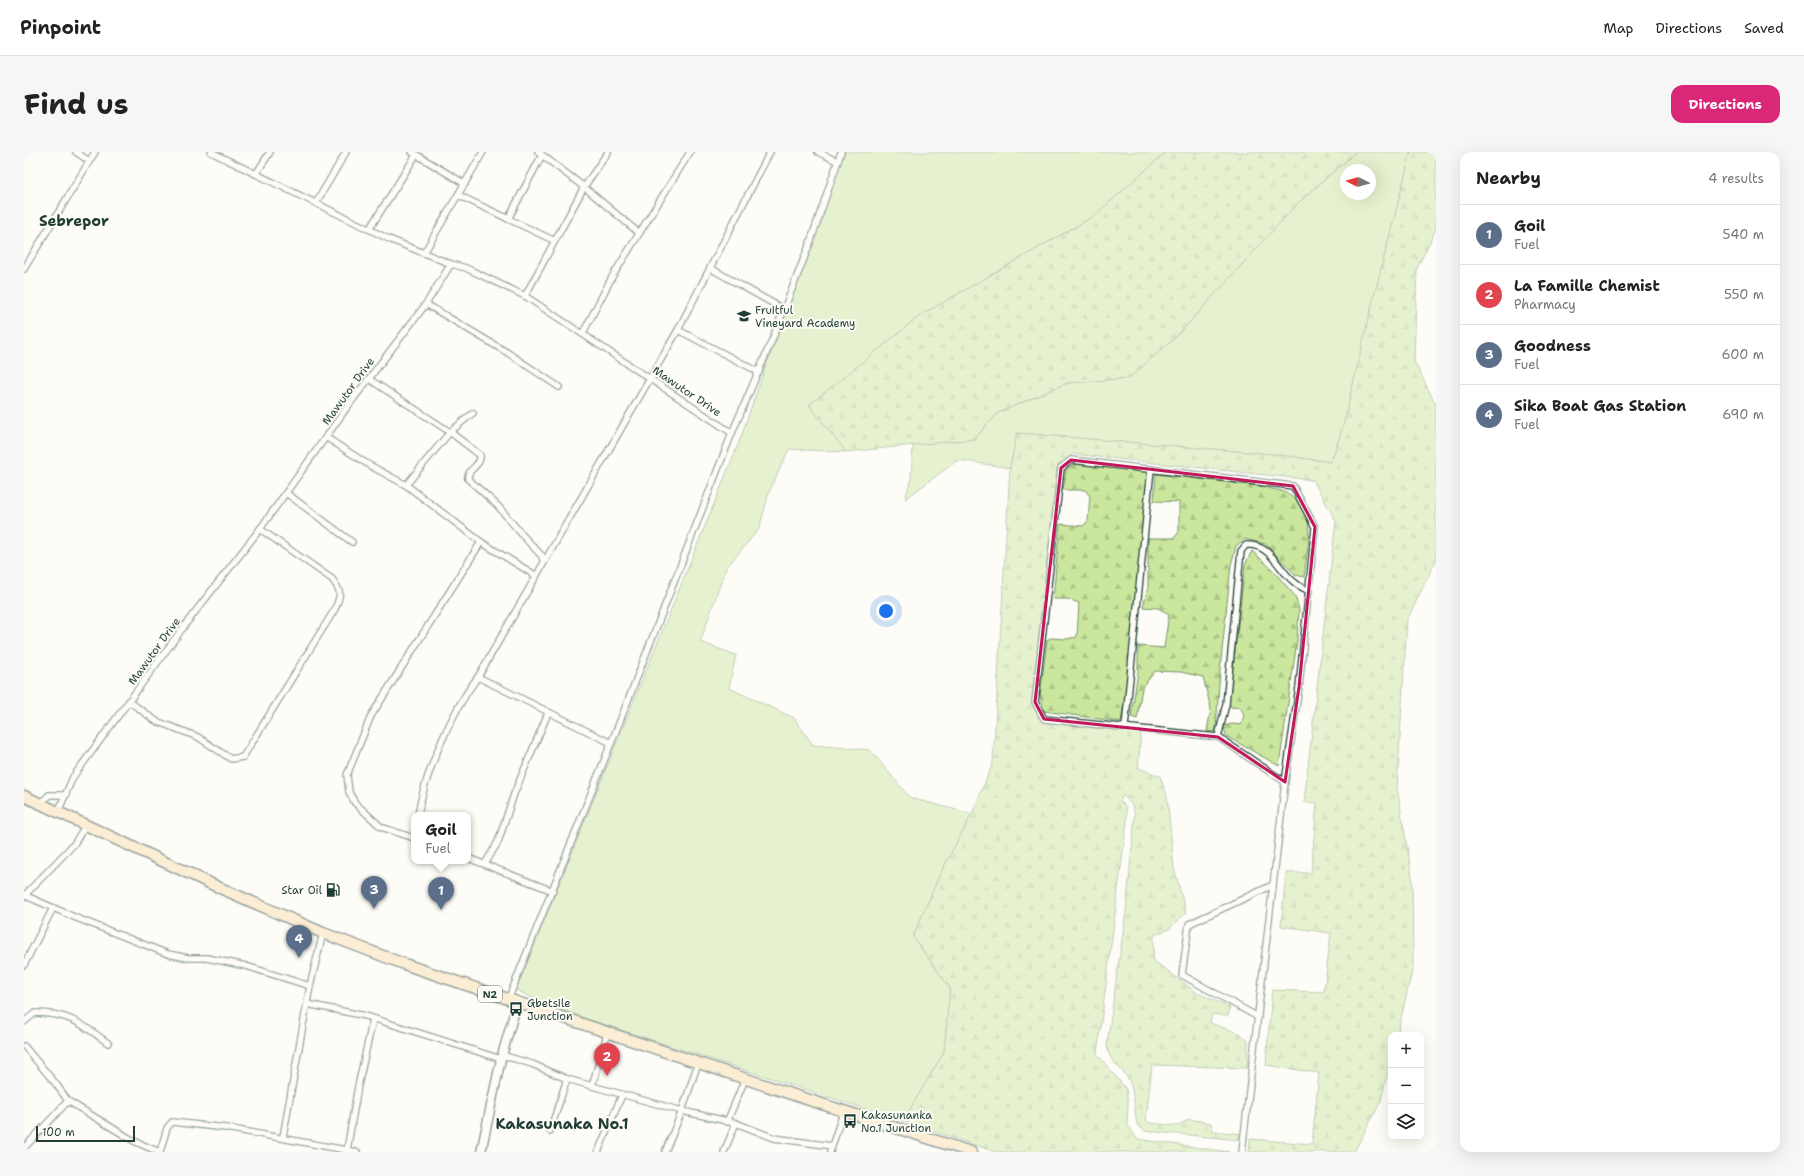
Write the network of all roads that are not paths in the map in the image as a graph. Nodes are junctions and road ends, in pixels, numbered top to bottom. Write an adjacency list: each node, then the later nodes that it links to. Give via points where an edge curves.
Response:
1 (76, 152): 14 (street)
2 (95, 152): 14 (street)
3 (212, 152): 16 (street)
4 (270, 152): 16 (street)
5 (346, 152): 20 (street)
6 (483, 152): 17 (street)
7 (608, 152): 18 (street)
8 (690, 152): 23 (street)
9 (770, 152): 27 (street)
10 (818, 152): 15 (street)
11 (841, 152): 15 (street)
12 (414, 153): 17 (street); 22 (street)
13 (540, 154): 18 (street); 21 (street)
14 (89, 161): 28 (street)
15 (837, 161): 31 (street, via 810,243)
16 (256, 174): 20 (street)
17 (465, 184): 19 (street)
18 (584, 186): 23 (street); 24 (street)
19 (458, 195): 21 (street); 25 (street)
20 (316, 203): 22 (street)
21 (508, 219): 24 (street)
22 (370, 228): 25 (street)
23 (639, 232): 33 (street)
24 (555, 241): 29 (street)
25 (424, 253): 26 (street)
26 (451, 264): 29 (street, Mawutor Drive, via 466,268); 30 (street, Mawutor Drive)
27 (710, 268): 31 (street); 32 (street)
28 (24, 269)
29 (525, 296): 33 (street, Mawutor Drive)
30 (426, 304): 35 (street, Mawutor Drive); 37 (street)
31 (783, 309): 34 (street)
32 (678, 330): 34 (street); 36 (street)
33 (583, 333): 36 (street, Mawutor Drive)
34 (759, 372): 40 (street)
35 (369, 378): 39 (street); 41 (street, Mawutor Drive)
36 (650, 378): 40 (street, Mawutor Drive); 48 (street)
37 (559, 387)
38 (473, 413): 39 (street)
39 (450, 432): 43 (street); 48 (street, via 480,455 479,462 469,472 468,479 497,505)
40 (732, 433): 56 (street)
41 (327, 438): 43 (street); 44 (street, Mawutor Drive)
42 (1151, 469): 50 (street, via 1293,486 1315,527); 54 (street); 54 (street, via 1071,460 1061,468 1035,702 1044,719)
43 (406, 485): 47 (street)
44 (286, 493): 45 (street, Mawutor Drive); 46 (street)
45 (260, 528): 52 (street, Mawutor Drive, via 188,621); 52 (street, via 332,579 341,594 335,609 242,757 231,759 198,737 156,721)
46 (352, 542)
47 (481, 542): 49 (street); 64 (street, via 371,716 347,775 349,792 355,804 381,827)
48 (543, 560): 49 (street)
49 (535, 575): 51 (street)
50 (1309, 591): 55 (street, via 1297,585 1263,547 1246,545 1241,551 1226,704); 57 (street, via 1299,687)
51 (478, 677): 53 (street); 62 (street, via 458,707 435,756)
52 (130, 702): 58 (street, Mawutor Drive, via 73,777)
53 (548, 713): 56 (street); 66 (street, via 536,738 498,842)
54 (1125, 727): 55 (street)
55 (1218, 737): 57 (street)
56 (610, 743): 68 (street)
57 (1285, 782): 67 (street)
58 (66, 795): 60 (street, via 49,795); 61 (street, Mawutor Drive)
59 (24, 796): 60 (highway, N2)
60 (40, 804): 61 (highway, N2)
61 (58, 812): 63 (highway, N2)
62 (419, 812)
63 (85, 826): 69 (street, via 74,844); 71 (highway, N2, via 218,888)
64 (411, 837)
65 (471, 859): 66 (street)
66 (485, 864): 68 (street)
67 (1273, 885): 76 (street); 76 (street, via 1189,924 1182,976)
68 (552, 891): 74 (street)
69 (24, 896): 70 (street)
70 (53, 908): 72 (street); 73 (street, via 168,954 246,966)
71 (323, 933): 73 (street); 74 (highway, N2)
72 (24, 965)
73 (310, 986): 75 (street)
74 (512, 1002): 79 (highway, N2); 82 (street)
75 (308, 1004): 78 (street); 94 (street)
76 (1258, 1017): 105 (street)
77 (25, 1018): 80 (street, via 35,1013 71,1018)
78 (374, 1019): 82 (street); 97 (street, via 358,1086)
79 (607, 1034): 83 (highway, N2); 86 (street)
80 (108, 1043)
81 (24, 1046): 88 (street)
82 (502, 1057): 84 (street, via 532,1064); 100 (street)
83 (698, 1063): 85 (highway, N2); 90 (street)
84 (567, 1079): 86 (street); 93 (street)
85 (746, 1079): 89 (highway, N2); 91 (street)
86 (592, 1086): 87 (street)
87 (622, 1095): 90 (street); 101 (street)
88 (68, 1101): 95 (street); 98 (street, via 134,1141)
89 (844, 1110): 96 (street); 104 (highway, N2)
90 (682, 1111): 91 (street); 102 (street)
91 (728, 1122): 92 (street)
92 (736, 1123): 96 (street, via 774,1138); 103 (street)
93 (550, 1131)
94 (283, 1138): 97 (street); 98 (street, via 172,1122 167,1128)
95 (24, 1148)
96 (831, 1149)
97 (347, 1150): 99 (street)
98 (160, 1152)
99 (357, 1152)
100 (481, 1152)
101 (598, 1152)
102 (665, 1152)
103 (724, 1152)
104 (971, 1152)
105 (1242, 1152)

